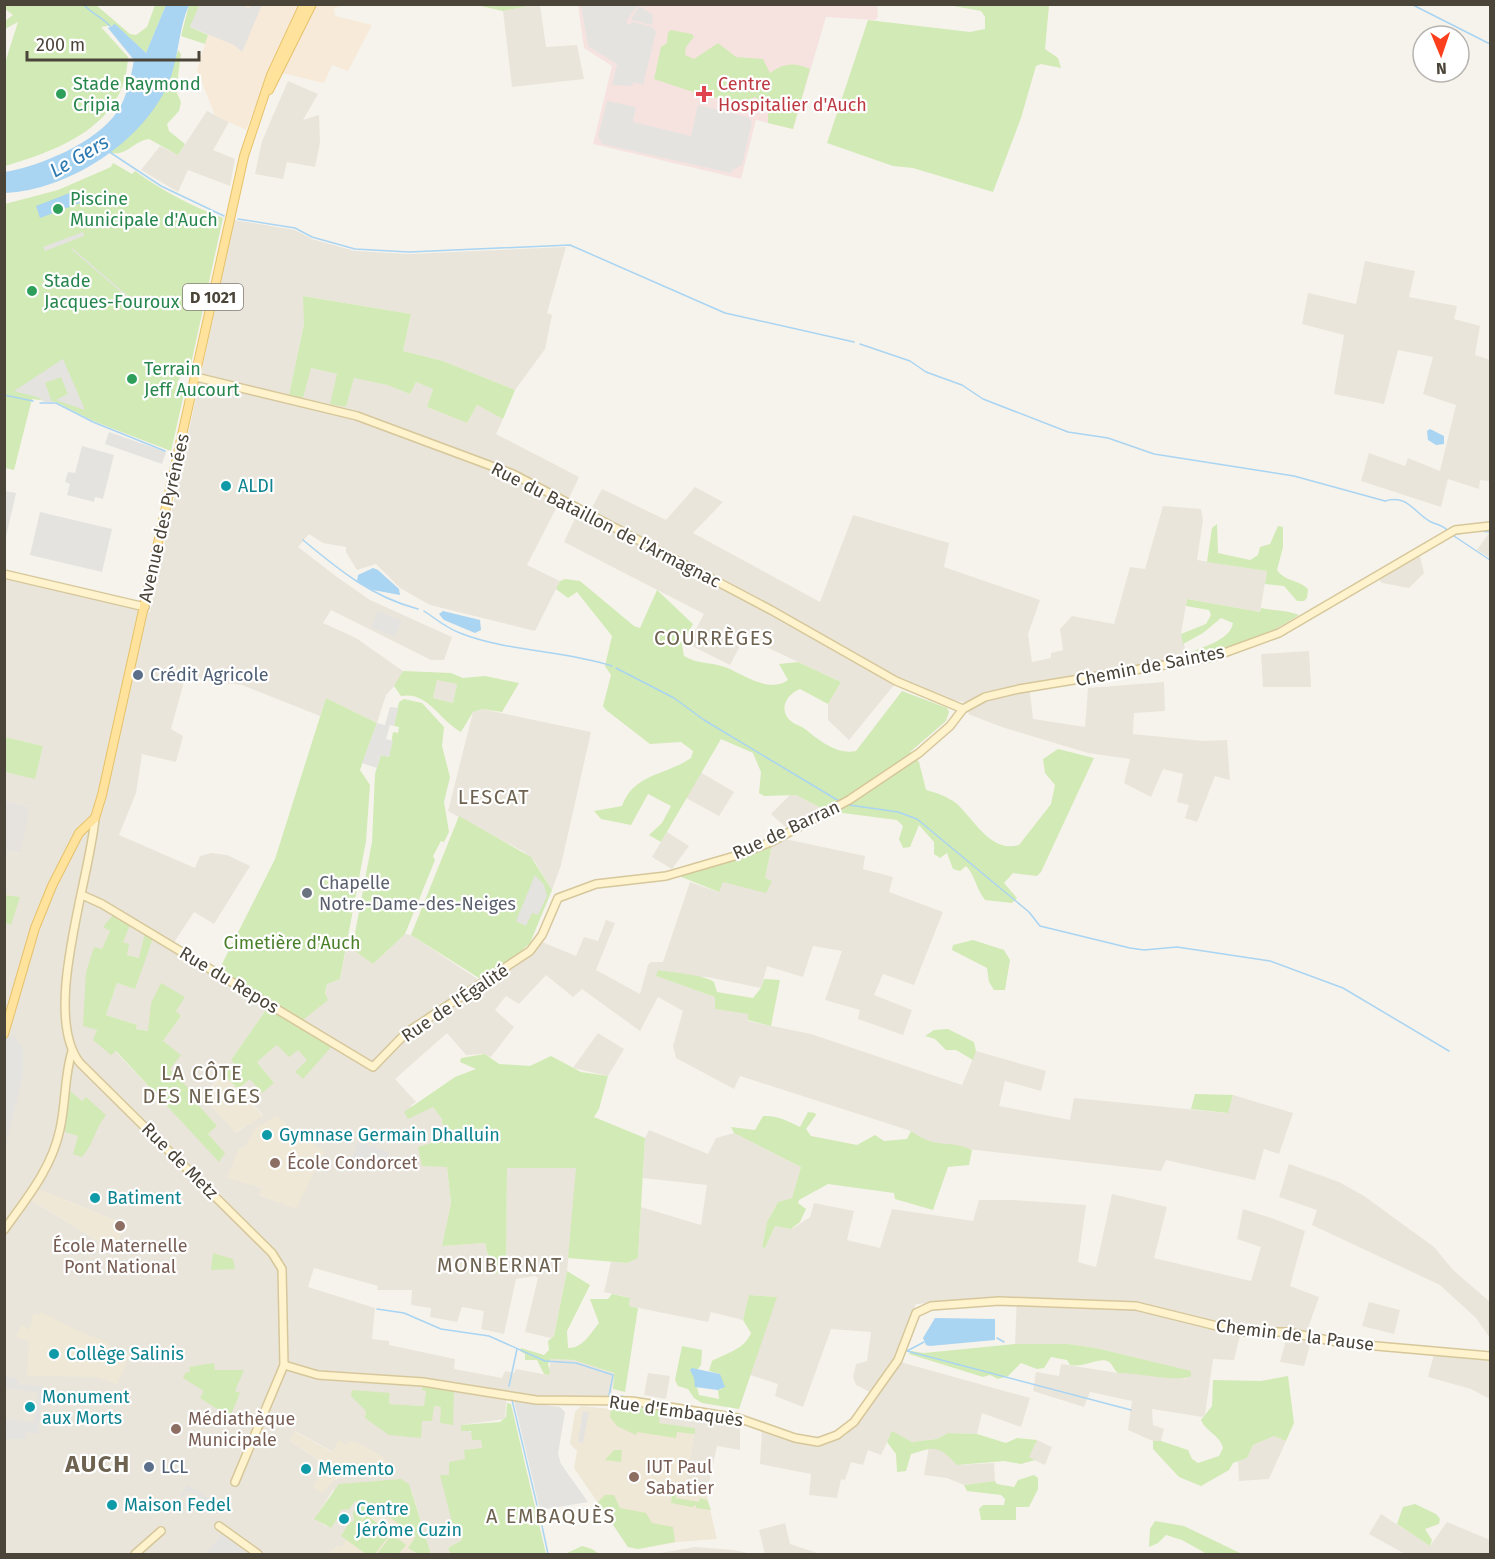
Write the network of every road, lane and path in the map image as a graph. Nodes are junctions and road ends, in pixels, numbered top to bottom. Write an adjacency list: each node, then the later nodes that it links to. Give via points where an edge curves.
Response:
1 (312, 4): 3 (main road, D 1021, via 278,77)
2 (301, 7): 3 (main road, D 1021)
3 (263, 99): 4 (main road, Avenue des Pyrénées / D 1021, via 244,156)
4 (196, 377): 7 (main road, Avenue des Pyrénées / D 1021); 8 (street, Rue du Bataillon de l'Armagnac, via 357,416 504,470 771,610 902,684)
5 (1491, 526): 8 (street, Chemin de Saintes, via 1455,530 1261,641 1213,657 999,693)
6 (4, 574): 7 (street)
7 (144, 608): 9 (main road, Avenue des Pyrénées / D 1021)
8 (963, 709): 11 (street, Rue de Barran, via 919,753 849,800 771,842 666,876 596,884 558,898)
9 (95, 818): 10 (street, Rue de Metz); 12 (main road, D 1021, via 79,833 52,886 35,928)
10 (82, 896): 13 (street, Rue de Metz, via 67,976 66,1031); 14 (street, Rue du Repos, via 102,904)
11 (538, 943): 14 (street, Rue de l'Égalité, via 523,957 406,1033)
12 (4, 1034)
13 (72, 1051): 15 (street, via 54,1150 40,1180); 18 (street, Rue de Metz, via 278,1259 282,1269)
14 (373, 1067)
15 (4, 1230)
16 (922, 1309): 17 (street, Chemin de la Pause, via 1019,1300 1136,1306 1241,1332 1306,1333 1342,1343); 18 (street, Rue d'Embaquès, via 913,1320 895,1365 854,1422 837,1435 818,1442 738,1418 632,1401 536,1400 423,1382 322,1375)
17 (1491, 1356)
18 (284, 1365): 19 (street)
19 (235, 1482)
20 (219, 1526): 23 (street)
21 (161, 1531): 22 (street)
22 (135, 1554)
23 (258, 1554)

